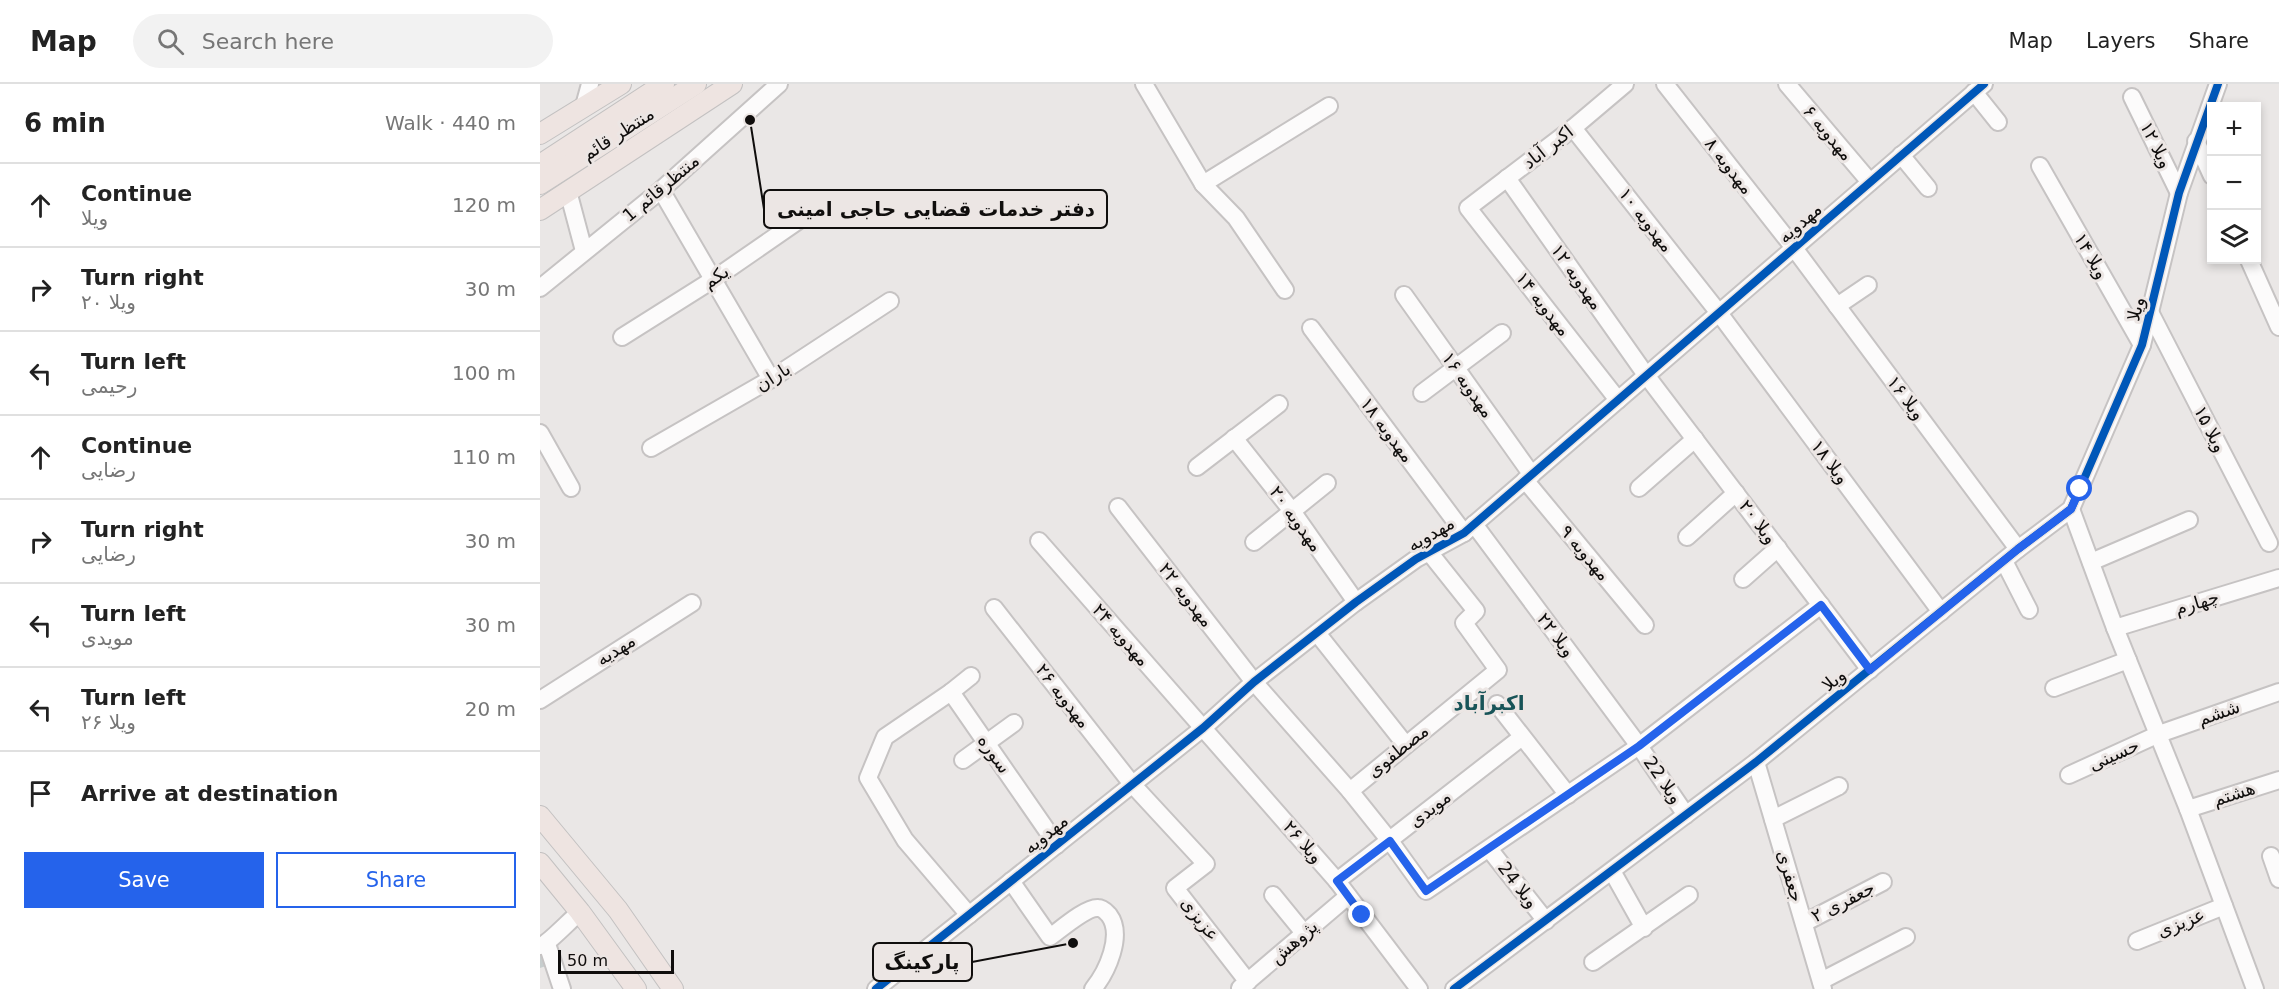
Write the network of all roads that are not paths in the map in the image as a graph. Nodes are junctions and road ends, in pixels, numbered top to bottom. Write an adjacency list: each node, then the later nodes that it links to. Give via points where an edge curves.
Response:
1 (590, 84): 14 (street)
2 (621, 84): 14 (main road)
3 (664, 84): 21 (main road, منتظر قائم)
4 (696, 84): 26 (main road, منتظر قائم)
5 (732, 84): 30 (main road)
6 (779, 84): 29 (street, منتظرقائم 1)
7 (1144, 84): 27 (street)
8 (1625, 84): 17 (street, اکبر آباد)
9 (1665, 84): 35 (street, مهدویه ۸)
10 (1787, 84): 25 (street, مهدویه ۶)
11 (2218, 84): 19 (street, ویلا)
12 (1979, 88): 16 (street); 20 (street, مهدویه)
13 (2132, 97): 31 (street, ویلا ۱۲)
14 (585, 106): 18 (main road)
15 (1329, 106): 27 (street)
16 (1998, 122)
17 (1573, 128): 24 (street, اکبر آباد); 45 (street, مهدویه ۱۰)
18 (540, 134)
19 (2196, 141): 23 (street); 31 (street, ویلا)
20 (1901, 155): 25 (street, مهدویه); 28 (street)
21 (540, 165)
22 (2040, 166): 51 (street, ویلا ۱۴)
23 (2207, 167)
24 (1508, 178): 32 (street, اکبر آباد); 53 (street, مهدویه ۱۲)
25 (1870, 182): 35 (street, مهدویه)
26 (540, 184)
27 (1203, 184): 41 (street, via 1236,218)
28 (1928, 188)
29 (662, 190): 36 (street, منتظرقائم 1); 38 (street)
30 (568, 191): 33 (main road); 36 (street)
31 (2179, 193): 46 (street, ویلا)
32 (1468, 208): 56 (street, مهدویه ۱۴)
33 (540, 210)
34 (808, 214): 38 (street, یکم)
35 (1794, 248): 44 (street, ویلا ۱۶); 45 (street, مهدویه)
36 (584, 251): 40 (street, منتظرقائم 1)
37 (2251, 264): 47 (street)
38 (714, 279): 50 (street, یکم); 54 (street)
39 (1868, 285): 44 (street)
40 (540, 288)
41 (1285, 290)
42 (1404, 295): 52 (street, مهدویه ۱۶)
43 (890, 301): 54 (street, باران)
44 (1837, 306): 78 (street, ویلا ۱۶)
45 (1719, 313): 53 (street, مهدویه); 89 (street, ویلا ۱۸)
46 (2151, 314): 51 (street, ویلا); 76 (street, ویلا ۱۵)
47 (2279, 327)
48 (1311, 328): 72 (street, مهدویه ۱۸)
49 (1502, 333): 52 (street)
50 (622, 337)
51 (2142, 345): 69 (street, ویلا)
52 (1456, 368): 55 (street); 63 (street, مهدویه ۱۶)
53 (1646, 375): 56 (street, مهدویه); 60 (street, ویلا ۲۰)
54 (771, 379): 61 (street, باران)
55 (1422, 393)
56 (1618, 400): 63 (street, مهدویه)
57 (1279, 404): 59 (street)
58 (540, 433): 65 (street)
59 (1234, 438): 62 (street); 70 (street, مهدویه ۲۰)
60 (1695, 439): 66 (street); 67 (street, ویلا ۲۰)
61 (651, 448)
62 (1197, 467)
63 (1528, 477): 72 (street, مهدویه); 90 (street, مهدویه ۹)
64 (1327, 483): 70 (street)
65 (571, 488)
66 (1639, 488)
67 (1736, 493): 73 (street); 77 (street, ویلا ۲۰)
68 (1118, 507): 96 (street, مهدویه ۲۲)
69 (2071, 509): 78 (street, ویلا); 81 (street)
70 (1292, 511): 75 (street); 84 (street, مهدویه ۲۰)
71 (2189, 520): 81 (street)
72 (1469, 528): 79 (street, مهدویه); 108 (street, ویلا ۲۲)
73 (1687, 537)
74 (1039, 541): 103 (street, مهدویه ۲۴)
75 (1254, 542)
76 (2268, 543)
77 (1778, 548): 83 (street); 86 (street, ویلا ۲۰)
78 (2018, 549): 80 (street, ویلا)
79 (1429, 552): 84 (street, مهدویه); 107 (street, مصطفوی, via 1476,611 1464,623 1498,670)
80 (2004, 561): 88 (street); 89 (street, ویلا)
81 (2091, 562): 91 (street)
82 (2279, 578): 91 (street, چهارم)
83 (1743, 579)
84 (1356, 602): 92 (street, مهدویه)
85 (693, 603): 100 (street, مهديه)
86 (1821, 605): 94 (street, ویلا ۲۰); 108 (street)
87 (994, 608): 113 (street, مهدویه ۲۶)
88 (2029, 610)
89 (1941, 612): 94 (street, ویلا)
90 (1645, 625)
91 (2115, 628): 93 (street)
92 (1317, 633): 96 (street, مهدویه); 107 (street)
93 (2128, 660): 97 (street); 104 (street)
94 (1870, 670): 110 (street, ویلا)
95 (971, 676): 98 (street)
96 (1254, 682): 103 (street, مهدویه); 115 (street, مصطفوی)
97 (2054, 688)
98 (951, 692): 106 (street, سوره); 136 (street, via 885,737 868,778 905,840)
99 (2279, 692): 104 (street, ششم)
100 (540, 699)
101 (1497, 704): 105 (street)
102 (1014, 723): 106 (street)
103 (1203, 728): 113 (street, مهدویه); 129 (street, ویلا ۲۶)
104 (2159, 734): 111 (street, حسینی); 117 (street)
105 (1521, 737): 116 (street); 121 (street, مویدی)
106 (986, 743): 109 (street); 122 (street, سوره)
107 (1405, 744): 115 (street, مصطفوی)
108 (1639, 746): 116 (street); 118 (street, ویلا 22)
109 (963, 760)
110 (1756, 762): 118 (street, ویلا); 120 (street, جعفری)
111 (2068, 775)
112 (2279, 780): 117 (street, هشتم)
113 (1132, 784): 122 (street, مهدویه); 146 (street, عزیزی, via 1206,864 1175,888)
114 (1839, 786): 120 (street)
115 (1350, 790): 121 (street, مصطفوی)
116 (1568, 795): 123 (street)
117 (2188, 809): 134 (street)
118 (1686, 814): 126 (street, ویلا)
119 (540, 816): 149 (main road, via 618,910)
120 (1773, 819): 138 (street, جعفری)
121 (1390, 841): 123 (street, مصطفوی, via 1426,891); 129 (street, مویدی)
122 (1057, 845): 128 (street, مهدویه)
123 (1490, 850): 137 (street, ویلا 24)
124 (2271, 856): 127 (street)
125 (540, 863): 135 (main road)
126 (1612, 871): 137 (street, ویلا); 139 (street)
127 (2279, 879)
128 (1011, 881): 136 (street, مهدویه); 151 (street, via 1050,937 1087,910 1105,911 1114,922 1114,945 1101,980)
129 (1337, 881): 133 (street, ویلا ۲۶)
130 (1883, 882): 138 (street, جعفری ۲)
131 (1273, 895): 140 (street)
132 (1689, 895): 139 (street)
133 (1348, 896): 140 (street, پژوهش); 152 (street, ویلا ۲۶)
134 (2224, 906): 142 (street, عزیزی); 154 (street)
135 (580, 912): 143 (street); 148 (main road)
136 (969, 915): 150 (street, مهدویه)
137 (1546, 921): 153 (street, ویلا)
138 (1803, 923): 145 (street, جعفری)
139 (1644, 928): 144 (street)
140 (1304, 933): 146 (street, پژوهش)
141 (1906, 938): 145 (street)
142 (2137, 940)
143 (544, 945): 147 (street)
144 (1593, 962)
145 (1822, 985)
146 (1244, 986)
147 (562, 989)
148 (636, 989)
149 (673, 989)
150 (876, 989)
151 (1093, 989)
152 (1419, 989)
153 (1454, 989)
154 (2255, 989)

